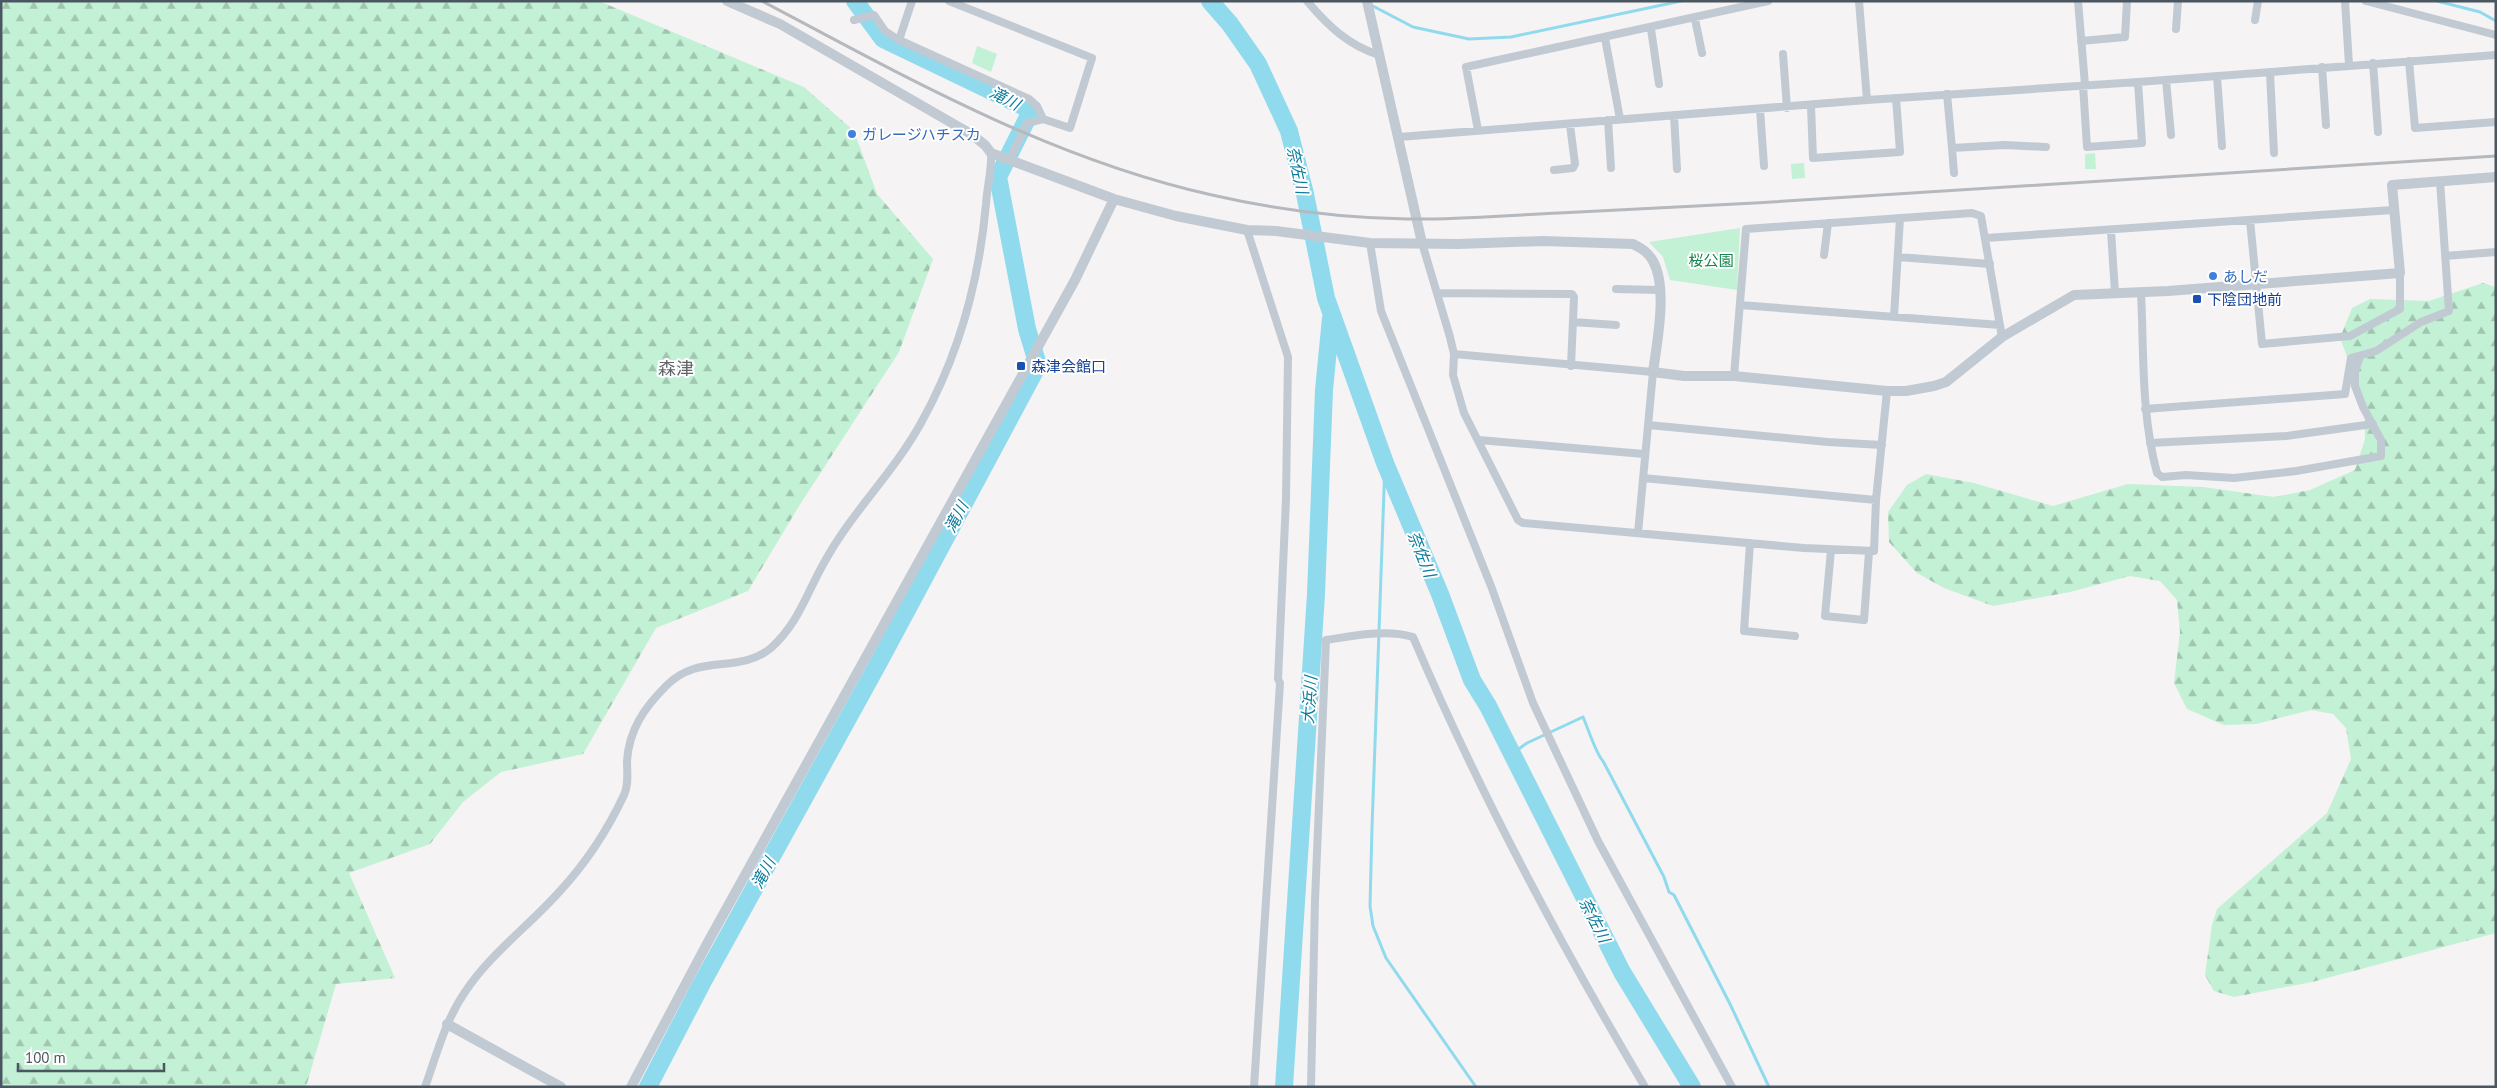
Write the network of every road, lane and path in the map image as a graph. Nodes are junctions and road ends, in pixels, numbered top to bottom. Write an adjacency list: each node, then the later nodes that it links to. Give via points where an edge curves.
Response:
1 (726, 1): 57 (street, via 780,24 870,75 972,134)
2 (912, 1): 21 (street)
3 (949, 1): 44 (street, via 1092,58 1070,128)
4 (1307, 1): 26 (street, via 1339,35)
5 (1367, 1): 26 (street)
6 (1768, 1): 14 (street)
7 (1859, 1): 39 (street)
8 (2078, 1): 22 (street)
9 (2127, 1): 22 (street, via 2126,37)
10 (2178, 1): 17 (street)
11 (2258, 1): 16 (street)
12 (2345, 1): 29 (street)
13 (2366, 1): 19 (street)
14 (1695, 18): 18 (street); 23 (street)
15 (854, 20): 21 (street, via 874,15 885,31)
16 (2255, 20)
17 (2176, 28)
18 (1651, 29): 20 (street); 35 (street)
19 (2496, 35)
20 (1605, 38): 45 (street); 50 (street, via 1466,67)
21 (899, 40): 44 (street, via 1029,99 1037,106)
22 (2082, 41): 36 (street)
23 (1702, 53)
24 (1783, 54): 41 (street)
25 (2496, 55): 27 (street)
26 (1379, 56): 53 (street)
27 (2409, 61): 28 (street); 47 (street, via 2415,128)
28 (2373, 63): 29 (street); 51 (street)
29 (2349, 65): 30 (street)
30 (2322, 68): 31 (street); 49 (street)
31 (2270, 73): 32 (street); 58 (street)
32 (2217, 76): 33 (street); 54 (street)
33 (2166, 80): 34 (street); 52 (street)
34 (2138, 82): 36 (street); 36 (street, via 2142,143 2087,147)
35 (1659, 84)
36 (2084, 85): 37 (street)
37 (1947, 94): 38 (street); 56 (street)
38 (1896, 98): 39 (street); 40 (street, via 1900,152 1813,158)
39 (1866, 100): 40 (street)
40 (1811, 106): 41 (street)
41 (1787, 108): 42 (street)
42 (1760, 109): 43 (street); 60 (street)
43 (1674, 115): 45 (street); 62 (street)
44 (1043, 119): 59 (street, via 1027,123)
45 (1620, 119): 46 (street)
46 (1608, 120): 48 (street); 61 (street)
47 (2496, 122)
48 (1570, 124): 50 (street); 63 (street, via 1574,164 1572,168)
49 (2326, 125)
50 (1478, 130): 53 (street)
51 (2378, 132)
52 (2171, 135)
53 (1399, 137): 76 (street, via 1408,191)
54 (2222, 146)
55 (2046, 147): 56 (street, via 2005,144)
56 (1952, 148): 64 (street)
57 (991, 153): 59 (street); 115 (street, via 980,260 971,302 920,425 825,561 801,612 787,632 755,658 695,667 682,673 666,686 637,720 627,760 628,784 602,833 560,891 495,956 466,991)
58 (2274, 153)
59 (1010, 159): 67 (street)
60 (1764, 166)
61 (1611, 168)
62 (1677, 169)
63 (1554, 170)
64 (1954, 173)
65 (2496, 177): 66 (street)
66 (2440, 181): 68 (street, via 2392,185); 79 (street)
67 (1114, 199): 72 (street); 118 (street, via 1075,280)
68 (2393, 210): 70 (street); 82 (street)
69 (1900, 218): 71 (street); 74 (street, via 1972,213 1981,216); 80 (street)
70 (2250, 220): 73 (street); 83 (street)
71 (1828, 223): 78 (street); 89 (street, via 1746,229)
72 (1247, 230): 75 (street); 119 (street, via 1288,357 1286,499 1278,660 1280,683)
73 (2111, 231): 74 (street); 88 (street)
74 (1986, 238): 81 (street)
75 (1370, 243): 76 (street); 122 (street, via 1381,311 1491,586 1533,704 1598,841)
76 (1422, 243): 85 (street, via 1543,241 1633,244 1645,250 1653,261); 87 (street)
77 (2496, 252): 79 (street)
78 (1824, 256)
79 (2445, 256): 96 (street, via 2449,311 2421,322 2376,351)
80 (1898, 257): 81 (street); 90 (street)
81 (1990, 264): 93 (street)
82 (2400, 273): 83 (street); 83 (street, via 2400,309 2350,336 2262,344)
83 (2256, 284): 86 (street)
84 (1616, 289): 85 (street)
85 (1659, 290): 98 (street)
86 (2142, 292): 88 (street); 101 (street)
87 (1438, 293): 91 (street, via 1572,294); 95 (street)
88 (2115, 293): 94 (street, via 2074,295)
89 (1740, 305): 90 (street); 99 (street)
90 (1894, 317): 93 (street)
91 (1573, 322): 92 (street); 97 (street)
92 (1616, 325)
93 (2000, 325): 94 (street)
94 (2002, 337): 100 (street, via 1946,382 1920,389)
95 (1454, 354): 97 (street); 104 (street, via 1453,375 1460,401)
96 (2360, 356): 101 (street, via 2351,358 2345,394); 102 (street, via 2355,370 2355,386)
97 (1571, 366): 98 (street)
98 (1653, 372): 99 (street); 103 (street)
99 (1734, 376): 100 (street)
100 (1887, 391): 106 (street)
101 (2146, 409): 105 (street)
102 (2373, 424): 105 (street, via 2286,436); 105 (street, via 2381,440 2381,456 2234,478 2162,477 2157,473)
103 (1648, 426): 106 (street); 107 (street)
104 (1478, 440): 107 (street); 110 (street, via 1518,520 1523,523)
105 (2150, 443)
106 (1882, 445): 109 (street)
107 (1644, 454): 108 (street)
108 (1643, 478): 109 (street); 110 (street)
109 (1876, 500): 113 (street, via 1874,551)
110 (1638, 533): 111 (street)
111 (1750, 543): 112 (street); 114 (street, via 1744,631)
112 (1831, 550): 113 (street); 113 (street, via 1825,616 1864,620)
113 (1869, 552)
114 (1796, 636)
115 (447, 1024): 116 (street); 117 (street)
116 (425, 1087)
117 (562, 1087)
118 (630, 1087)
119 (1254, 1087)
120 (1311, 1087): 121 (street, via 1326,640 1400,633 1412,637 1465,752 1552,922)
121 (1645, 1087)
122 (1732, 1087)

